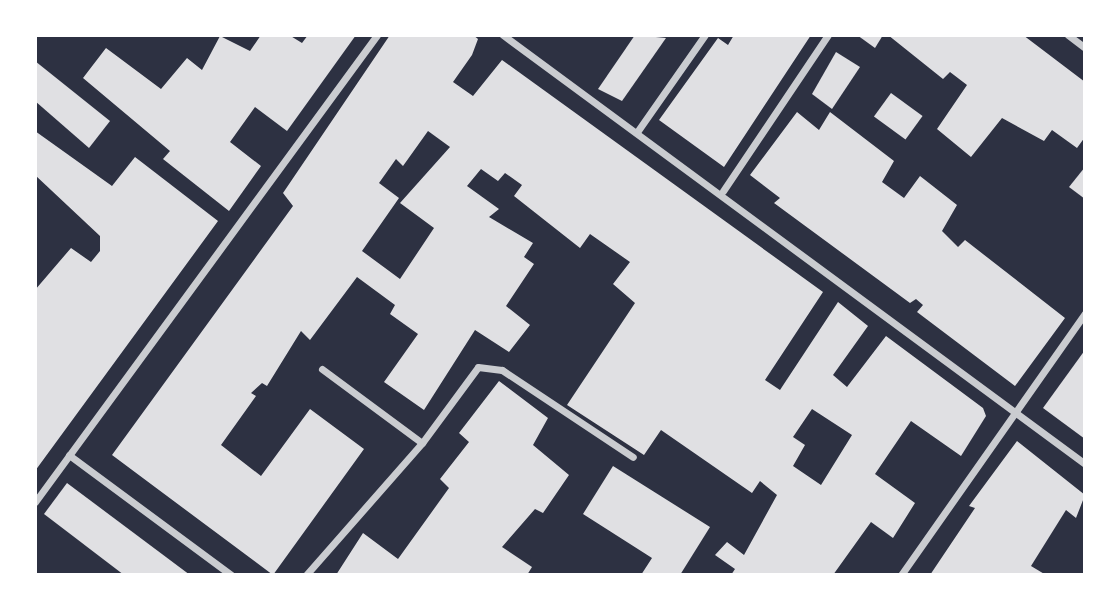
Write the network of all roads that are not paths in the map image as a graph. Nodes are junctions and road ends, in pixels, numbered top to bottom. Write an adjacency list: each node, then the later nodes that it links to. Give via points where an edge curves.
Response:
1 (377, 35): 13 (street)
2 (503, 35): 7 (street)
3 (705, 35): 7 (street)
4 (828, 35): 8 (street)
5 (1068, 35): 6 (street)
6 (1085, 48)
7 (638, 132): 8 (street)
8 (723, 191): 11 (street)
9 (1085, 313): 11 (street)
10 (322, 369): 12 (street)
11 (1013, 411): 15 (street); 19 (street)
12 (422, 443): 14 (street, via 478,367 502,370); 18 (street)
13 (69, 455): 16 (street); 17 (street)
14 (634, 457)
15 (1085, 464)
16 (35, 502)
17 (230, 575)
18 (306, 575)
19 (901, 575)

